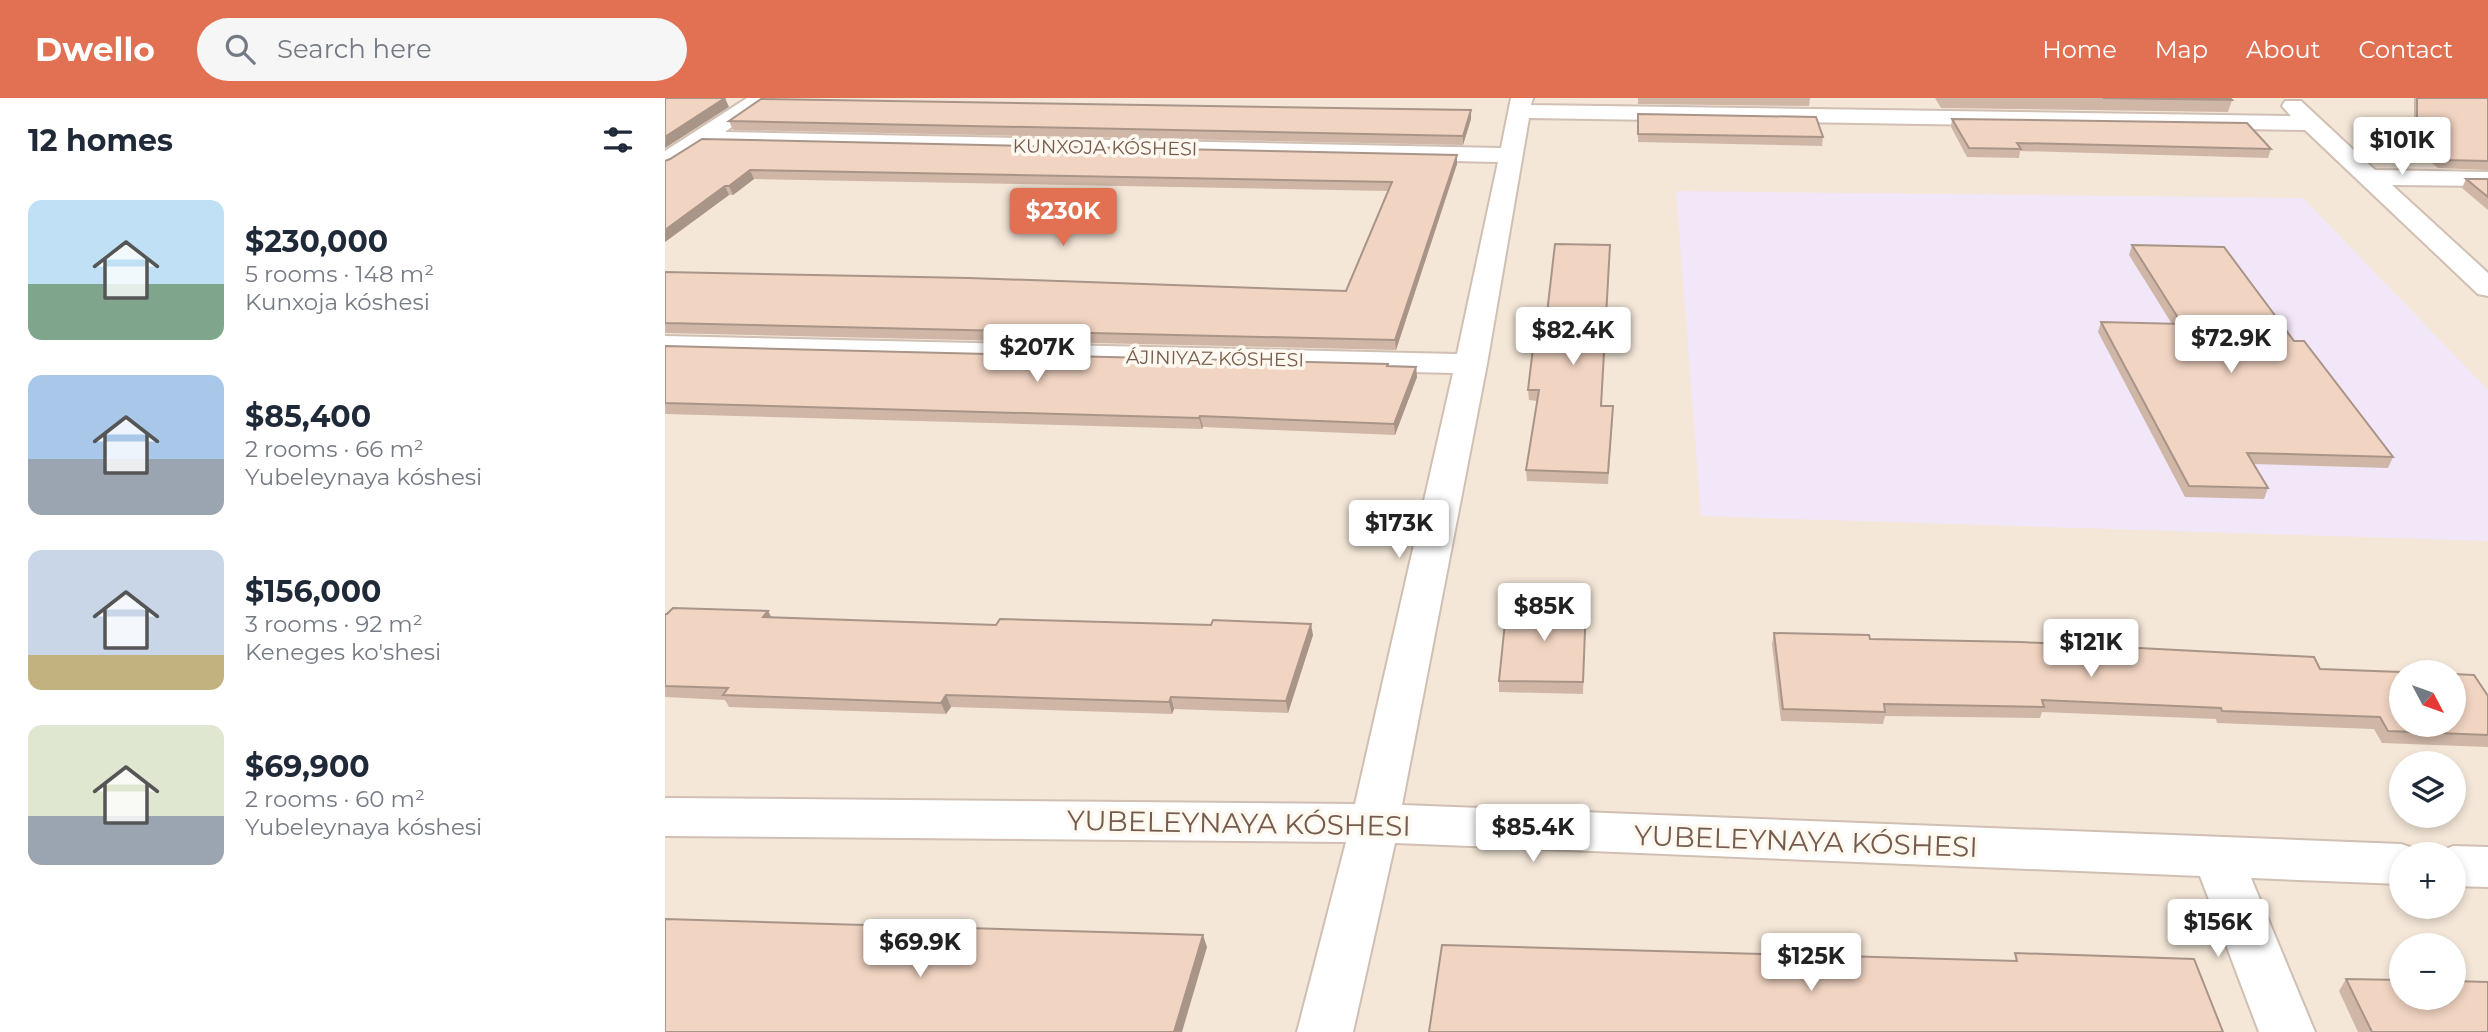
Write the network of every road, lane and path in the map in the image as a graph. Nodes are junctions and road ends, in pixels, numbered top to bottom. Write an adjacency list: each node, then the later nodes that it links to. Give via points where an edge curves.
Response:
1 (761, 98): 5 (street)
2 (2284, 98): 4 (street)
3 (1521, 104): 4 (street); 6 (street)
4 (2311, 122): 8 (street)
5 (700, 138): 6 (street, KUNXOJA KÓSHESI); 7 (street)
6 (1509, 155): 12 (street)
7 (665, 161)
8 (2368, 177): 9 (street); 10 (street)
9 (2488, 178)
10 (2488, 288)
11 (665, 345): 12 (street, ÁJINIYAZ KÓSHESI)
12 (1471, 364): 14 (street)
13 (665, 817): 14 (street, YUBELEYNAYA KÓSHESI)
14 (1375, 823): 15 (street, YUBELEYNAYA KÓSHESI); 19 (street)
15 (2218, 859): 16 (street, YUBELEYNAYA KÓSHESI); 20 (street)
16 (2389, 864)
17 (2466, 866): 18 (street)
18 (2488, 867)
19 (1325, 1032)
20 (2287, 1032)

